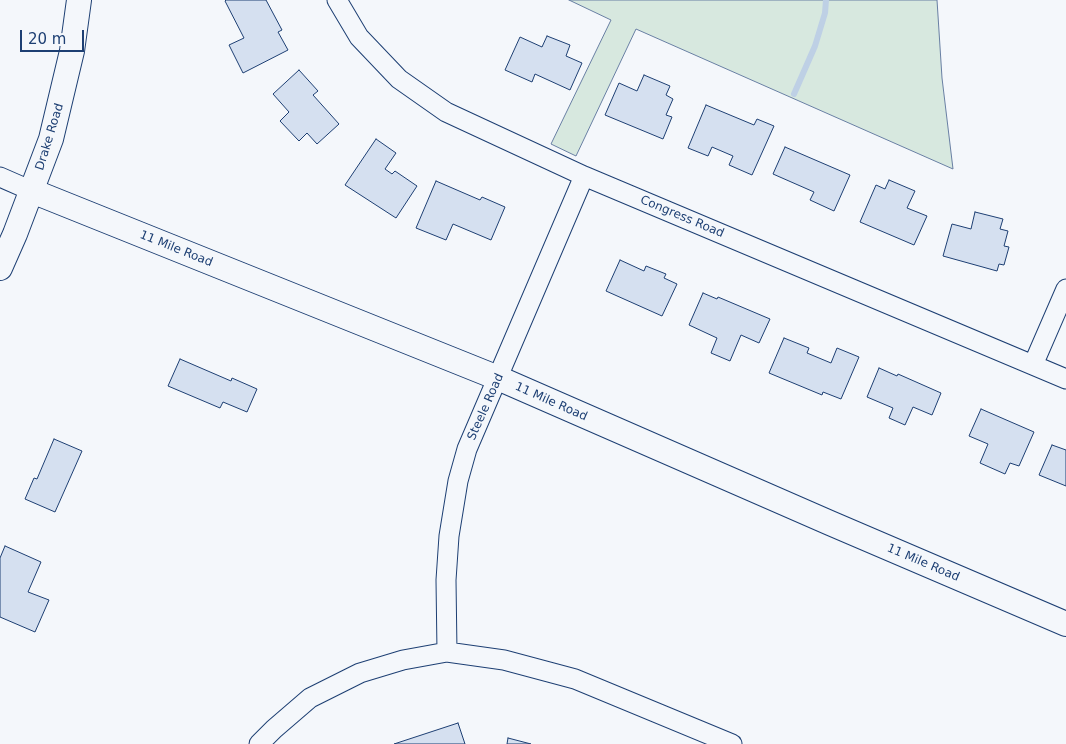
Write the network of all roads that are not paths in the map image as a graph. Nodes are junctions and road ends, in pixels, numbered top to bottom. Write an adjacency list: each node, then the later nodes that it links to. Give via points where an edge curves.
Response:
1 (79, 0): 5 (street, Drake Road, via 65,84 51,139)
2 (337, 0): 3 (street, Congress Road, via 359,37 399,79 446,112)
3 (584, 176): 8 (street, Congress Road); 9 (street, Steele Road)
4 (0, 177): 5 (street)
5 (32, 191): 6 (street, Drake Road); 9 (street, 11 Mile Road)
6 (0, 268)
7 (1066, 289): 8 (street)
8 (1033, 365): 10 (street, Congress Road)
9 (498, 378): 11 (street, 11 Mile Road); 12 (street, Steele Road, via 467,449 458,481 446,580)
10 (1066, 379)
11 (1066, 624)
12 (447, 652): 13 (street, via 403,660 360,673 310,698); 14 (street, via 504,660 575,679)
13 (259, 744)
14 (732, 744)

